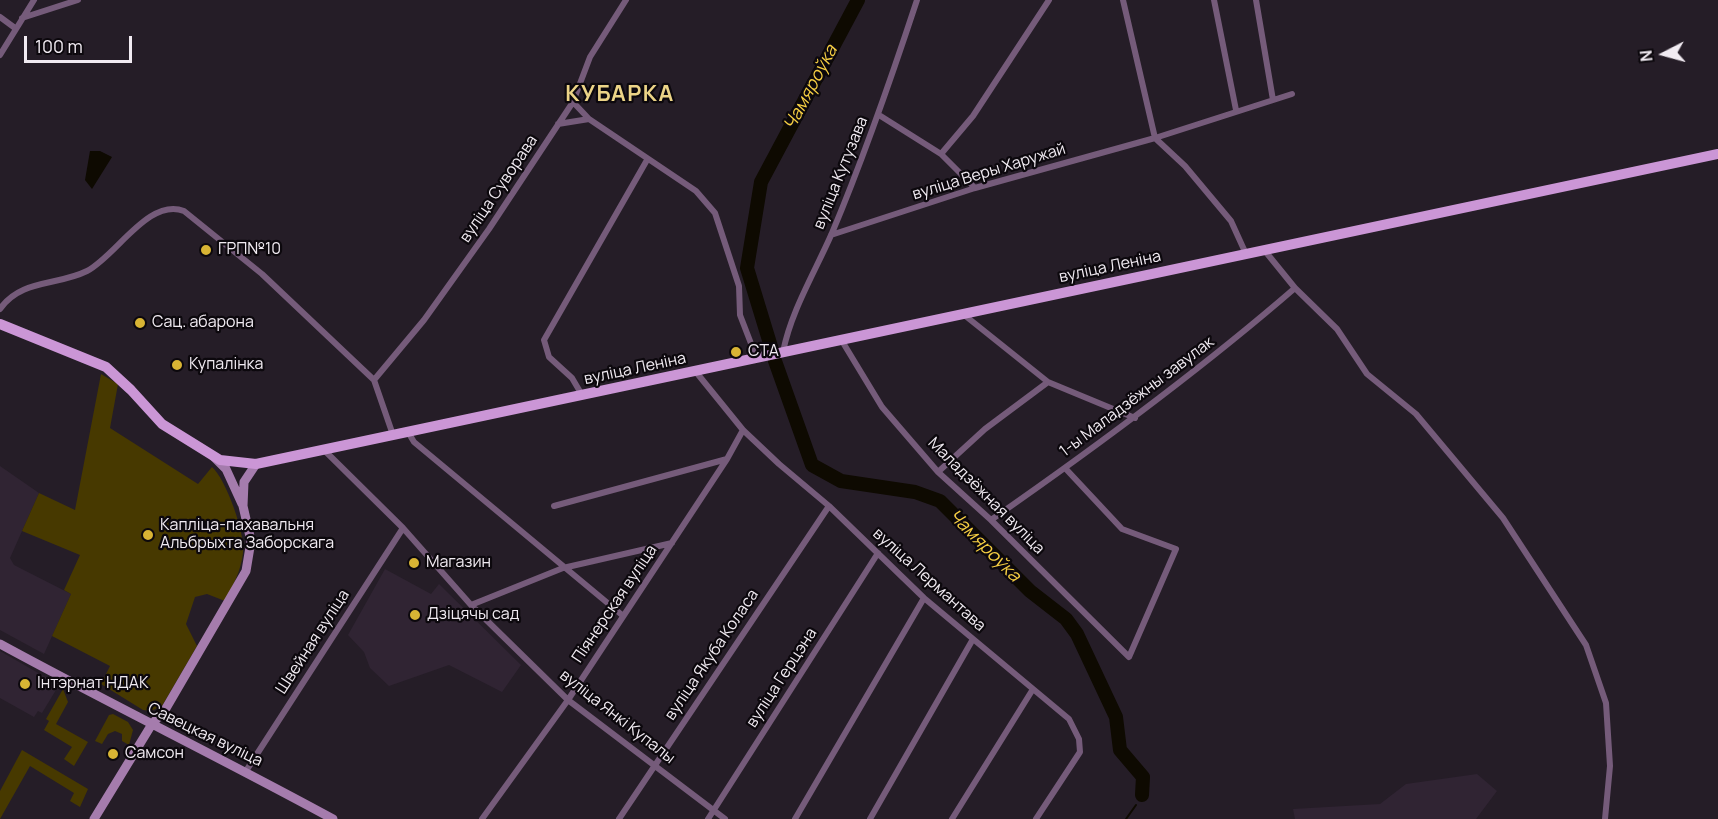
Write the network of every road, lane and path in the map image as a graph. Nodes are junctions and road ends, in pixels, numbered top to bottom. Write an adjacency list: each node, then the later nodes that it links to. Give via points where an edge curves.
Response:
1 (34, 0): 10 (street)
2 (78, 0): 10 (street)
3 (626, 0): 15 (street, вуліца Суворава, via 591,57)
4 (917, 0): 17 (street, вуліца Кутузава)
5 (1049, 0): 21 (street, via 973,116)
6 (1123, 0): 20 (street)
7 (1214, 0): 16 (street)
8 (1256, 0): 14 (street)
9 (0, 17): 11 (street)
10 (22, 18): 11 (street)
11 (15, 28): 12 (street)
12 (0, 55)
13 (1292, 94): 14 (street, вуліца Веры Харужай)
14 (1273, 99): 16 (street, вуліца Веры Харужай)
15 (573, 102): 18 (street); 19 (street, вуліца Суворава)
16 (1236, 110): 20 (street, вуліца Веры Харужай)
17 (879, 115): 21 (street); 25 (street, вуліца Кутузава)
18 (589, 119): 19 (street); 23 (street)
19 (558, 124): 36 (street, вуліца Суворава, via 424,320)
20 (1155, 138): 24 (street, вуліца Веры Харужай); 27 (street, via 1185,166 1231,221)
21 (941, 154): 24 (street)
22 (1718, 154): 26 (main road, вуліца Леніна)
23 (647, 160): 34 (street, via 696,191 715,213 739,286 740,315); 38 (street, via 544,340 549,357 572,378)
24 (975, 188): 25 (street, вуліца Веры Харужай)
25 (831, 235): 33 (street, вуліца Кутузава, via 787,333)
26 (1265, 250): 27 (main road, вуліца Леніна); 28 (street)
27 (1246, 254): 30 (main road, вуліца Леніна)
28 (1295, 288): 39 (street, 1-ы Маладзёжны завулак, via 1218,355); 78 (street, via 1337,329 1367,374 1416,414 1503,518 1586,645 1606,703 1610,766)
29 (0, 309): 36 (street, via 21,290 87,271 157,212 176,207 262,274)
30 (963, 314): 32 (main road, вуліца Леніна); 37 (street)
31 (0, 324): 44 (main road, вуліца Леніна, via 106,368 162,424)
32 (842, 341): 33 (main road, вуліца Леніна); 48 (street, Маладзёжная вуліца, via 882,407)
33 (783, 354): 34 (main road, вуліца Леніна)
34 (758, 359): 35 (main road, вуліца Леніна)
35 (696, 372): 38 (main road, вуліца Леніна); 40 (street, вуліца Лермантава)
36 (374, 380): 42 (street)
37 (1048, 382): 39 (street); 48 (street, via 984,429)
38 (582, 396): 41 (main road, вуліца Леніна)
39 (1135, 418): 47 (street, 1-ы Маладзёжны завулак)
40 (743, 430): 45 (street, Піянерская вуліца); 51 (street, вуліца Лермантава)
41 (408, 432): 42 (main road, вуліца Леніна); 56 (street, via 414,442)
42 (393, 435): 43 (main road, вуліца Леніна)
43 (322, 449): 46 (main road, вуліца Леніна); 53 (street, вуліца Янкі Купалы)
44 (211, 455): 46 (main road, вуліца Леніна, via 231,463); 49 (street, via 226,469)
45 (727, 459): 50 (street); 54 (street, Піянерская вуліца)
46 (256, 464): 49 (street, via 244,482)
47 (1065, 468): 52 (street, 1-ы Маладзёжны завулак); 52 (street, Маладзёжная вуліца, via 1122,529 1176,549 1129,657)
48 (938, 472): 52 (street, Маладзёжная вуліца)
49 (243, 506): 64 (street, via 251,542 246,571 165,710)
50 (554, 506)
51 (829, 506): 55 (street, вуліца Лермантава); 65 (street, вуліца Якуба Коласа)
52 (990, 520)
53 (403, 528): 58 (street, вуліца Янкі Купалы); 66 (street, Швейная вуліца)
54 (672, 543): 56 (street); 59 (street, Піянерская вуліца)
55 (878, 553): 57 (street, вуліца Лермантава); 67 (street, вуліца Герцэна)
56 (563, 568): 58 (street); 59 (street)
57 (924, 598): 60 (street, вуліца Лермантава); 74 (street)
58 (471, 605): 63 (street, вуліца Янкі Купалы)
59 (622, 615): 63 (street, Піянерская вуліца)
60 (973, 639): 62 (street, вуліца Лермантава); 75 (street)
61 (0, 644): 64 (street, Савецкая вуліца)
62 (1033, 689): 76 (street); 77 (street, вуліца Лермантава, via 1069,719 1079,739 1080,752)
63 (568, 700): 65 (street, вуліца Янкі Купалы); 70 (street, Піянерская вуліца)
64 (152, 724): 66 (street, Савецкая вуліца); 68 (street)
65 (654, 765): 67 (street, вуліца Янкі Купалы); 71 (street, вуліца Якуба Коласа)
66 (246, 771): 69 (street, Савецкая вуліца)
67 (714, 810): 72 (street, вуліца Герцэна); 73 (street, вуліца Янкі Купалы)
68 (94, 819)
69 (333, 819)
70 (482, 819)
71 (619, 819)
72 (708, 819)
73 (725, 819)
74 (795, 819)
75 (870, 819)
76 (952, 819)
77 (1036, 819)
78 (1605, 819)

